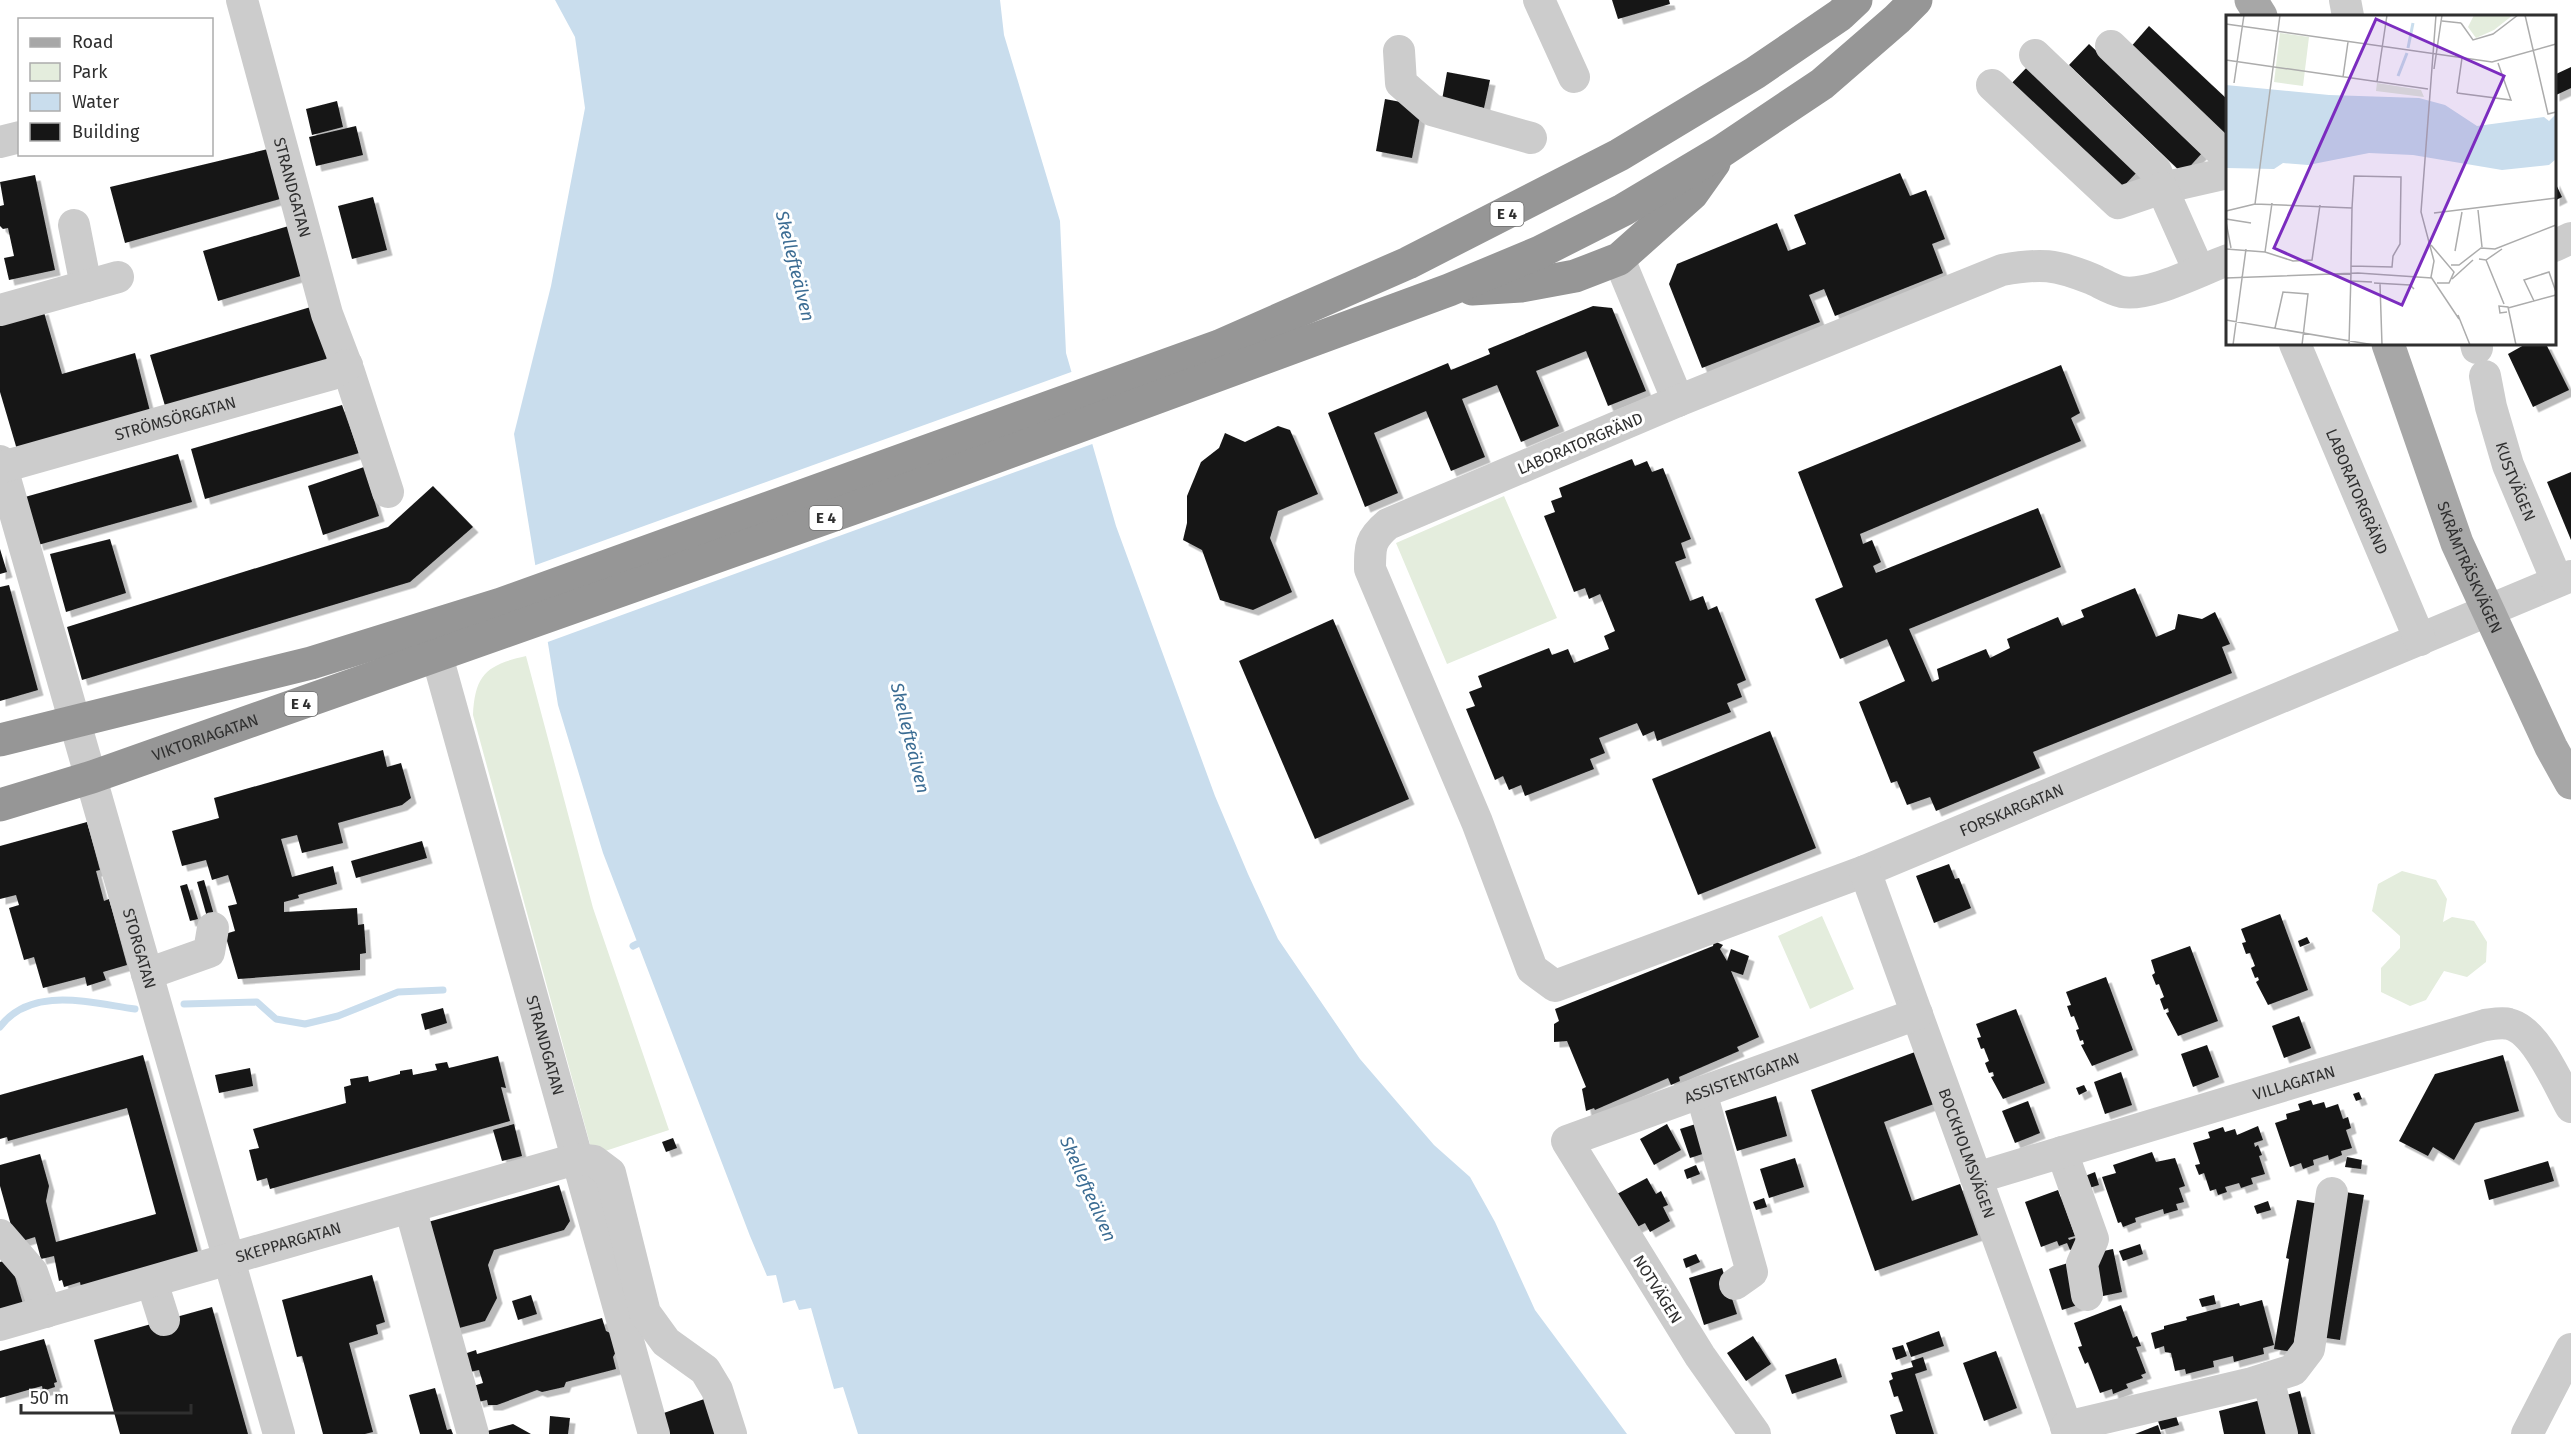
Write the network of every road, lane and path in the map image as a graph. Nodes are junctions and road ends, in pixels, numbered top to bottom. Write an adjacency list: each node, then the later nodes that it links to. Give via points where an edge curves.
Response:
1 (242, 0): 35 (street, STRANDGATAN, via 327,314)
2 (1539, 0): 14 (street)
3 (1856, 0): 36 (highway, E 4, via 1755,73 1619,155 1476,230 1218,346)
4 (1916, 0): 19 (highway, E 4, via 1822,84)
5 (2251, 0): 8 (main road)
6 (2278, 0): 9 (main road)
7 (2345, 0): 10 (street)
8 (2260, 15)
9 (2286, 15)
10 (2348, 15)
11 (2111, 46): 20 (street)
12 (1400, 51): 17 (street, via 1401,83 1432,110)
13 (2035, 55): 22 (street, via 2156,171)
14 (1574, 77)
15 (1992, 86): 22 (street, via 2118,203)
16 (18, 138): 18 (street)
17 (1531, 138)
18 (0, 142)
19 (1722, 151): 26 (highway, via 1692,194); 30 (highway, E 4, via 1623,210 1540,252)
20 (2226, 156)
21 (2226, 173): 22 (street)
22 (2162, 188): 27 (street)
23 (75, 225): 29 (street)
24 (2571, 238): 25 (street)
25 (2556, 245)
26 (1619, 259): 30 (highway, via 1575,276 1521,286); 37 (street)
27 (2213, 266): 37 (street, LABORATORGRÄND, via 2148,290 2122,292 2052,266 2033,264 2002,270)
28 (118, 277): 29 (street)
29 (86, 286): 31 (street)
30 (1449, 290): 36 (highway, E 4)
31 (0, 310)
32 (2295, 345): 43 (street, LABORATORGRÄND)
33 (2388, 345): 41 (main road, SKRÅMTRÄSKVÄGEN, via 2457,543)
34 (2480, 356): 40 (street, KUSTVÄGEN, via 2508,465)
35 (348, 369): 38 (street, STRÖMSÖRGATAN); 39 (street, STRANDGATAN)
36 (1136, 390): 42 (highway, E 4)
37 (1678, 401): 52 (street, LABORATORGRÄND, via 1388,524 1370,544 1370,569 1477,822)
38 (1, 464): 45 (street, STORGATAN)
39 (388, 492)
40 (2564, 578): 41 (street, FORSKARGATAN)
41 (2487, 609): 43 (street, FORSKARGATAN); 48 (main road, SKRÅMTRÄSKVÄGEN)
42 (505, 617): 44 (highway, VIKTORIAGATAN / E 4); 45 (highway, E 4)
43 (2420, 640): 50 (street, FORSKARGATAN)
44 (437, 656): 47 (highway, VIKTORIAGATAN / E 4); 59 (street, STRANDGATAN)
45 (75, 720): 46 (highway, E 4); 47 (street, STORGATAN)
46 (0, 740)
47 (92, 777): 49 (highway, VIKTORIAGATAN / E 4); 53 (street, STORGATAN)
48 (2571, 783)
49 (0, 805)
50 (1865, 871): 52 (street, FORSKARGATAN, via 1555,986); 54 (street, BOCKHOLMSVÄGEN)
51 (213, 928): 53 (street, via 209,952)
52 (1532, 969)
53 (147, 974): 65 (street, STORGATAN)
54 (1917, 1014): 55 (street, ASSISTENTGATAN); 60 (street, BOCKHOLMSVÄGEN)
55 (1701, 1092): 57 (street, ASSISTENTGATAN); 67 (street, via 1752,1272)
56 (2571, 1107): 58 (street, VILLAGATAN, via 2531,1039 2507,1023 2485,1024)
57 (1567, 1141): 79 (street, NOTVÄGEN, via 1700,1356)
58 (2062, 1152): 60 (street, VILLAGATAN); 68 (street, via 2093,1239 2082,1264)
59 (576, 1160): 62 (street, SKEPPARGATAN); 77 (street, STRANDGATAN); 78 (street, via 594,1161 610,1173 645,1313 666,1342 705,1370 717,1390)
60 (1977, 1178): 74 (street, BOCKHOLMSVÄGEN)
61 (2332, 1193): 73 (street, via 2309,1349 2293,1370)
62 (410, 1207): 65 (street, SKEPPARGATAN); 76 (street)
63 (0, 1235): 69 (street, via 32,1272)
64 (48, 1257): 69 (street)
65 (229, 1258): 66 (street, SKEPPARGATAN); 75 (street, STORGATAN)
66 (152, 1282): 69 (street, SKEPPARGATAN); 70 (street)
67 (1735, 1284)
68 (2087, 1295)
69 (54, 1310): 71 (street, SKEPPARGATAN)
70 (164, 1320)
71 (0, 1325)
72 (2571, 1349): 81 (street)
73 (2268, 1378): 74 (street); 80 (street)
74 (2068, 1430)
75 (279, 1434)
76 (473, 1434)
77 (654, 1434)
78 (731, 1434)
79 (1755, 1434)
80 (2282, 1434)
81 (2528, 1434)

